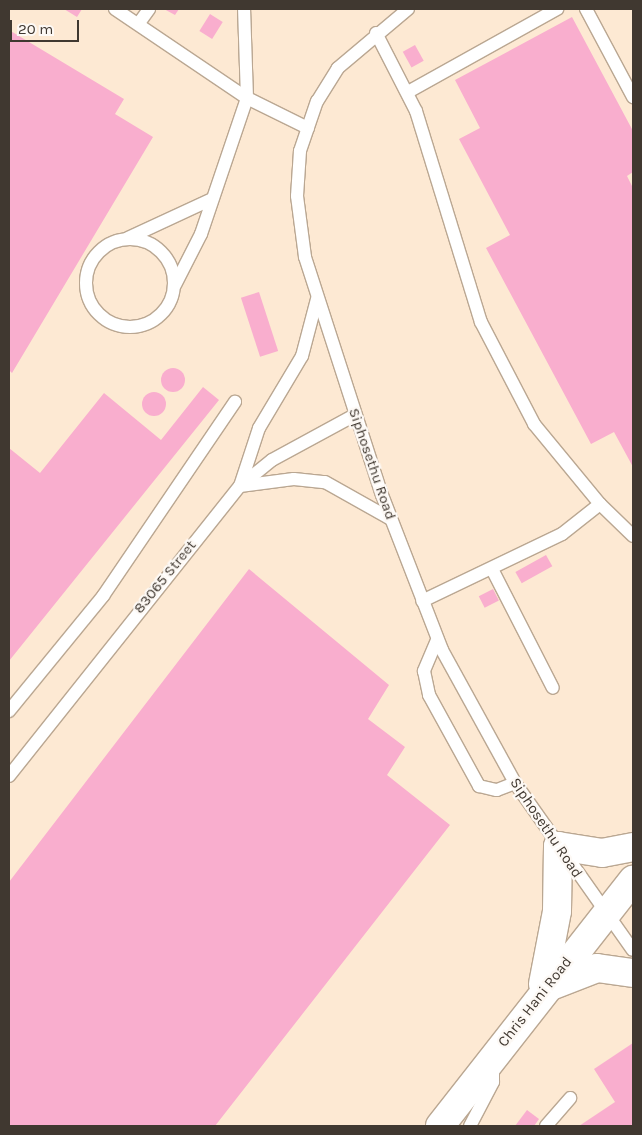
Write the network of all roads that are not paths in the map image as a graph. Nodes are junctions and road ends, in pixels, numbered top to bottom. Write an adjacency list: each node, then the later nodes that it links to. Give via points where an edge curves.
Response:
1 (115, 9): 7 (lane)
2 (148, 9): 7 (lane)
3 (244, 9): 11 (lane)
4 (408, 9): 8 (lane, Siphosethu Road)
5 (557, 9): 9 (lane)
6 (586, 9): 10 (lane)
7 (139, 24): 11 (lane)
8 (376, 33): 9 (lane); 12 (lane, Siphosethu Road, via 338,68 317,101)
9 (408, 92): 20 (lane, via 481,322 534,424)
10 (633, 97)
11 (248, 98): 12 (lane); 13 (lane)
12 (308, 128): 16 (lane, Siphosethu Road, via 300,151 297,196)
13 (212, 199): 14 (lane); 15 (lane)
14 (126, 238): 15 (lane, via 150,243 161,250); 15 (lane, via 103,248 88,268 87,294 100,316 122,327 147,324 167,309)
15 (175, 285)
16 (317, 298): 18 (lane, Siphosethu Road); 19 (lane, via 302,356 259,428)
17 (235, 402): 27 (lane, via 114,580)
18 (356, 415): 19 (lane, 83065 Street, via 272,460); 21 (lane, Siphosethu Road)
19 (240, 486): 21 (lane, via 294,479 326,482); 28 (lane, 83065 Street)
20 (600, 504): 22 (lane); 23 (lane, via 562,534)
21 (391, 519): 24 (lane, Siphosethu Road)
22 (633, 536)
23 (493, 571): 24 (lane); 26 (lane)
24 (422, 601): 25 (lane, Siphosethu Road)
25 (438, 640): 29 (lane, Siphosethu Road); 29 (lane, via 424,671 429,695 479,786 497,790)
26 (553, 688)
27 (9, 711)
28 (9, 776)
29 (515, 783): 30 (lane, Siphosethu Road)
30 (558, 846): 31 (main road, via 602,852); 33 (lane, Siphosethu Road); 36 (main road, via 554,936)
31 (633, 847)
32 (633, 880): 33 (main road, Chris Hani Road)
33 (605, 913): 34 (lane, Siphosethu Road); 36 (main road, Chris Hani Road)
34 (633, 950)
35 (633, 973): 36 (main road, via 613,968 581,971)
36 (540, 995): 37 (main road, Chris Hani Road)
37 (493, 1057): 39 (main road, Chris Hani Road); 40 (lane, via 493,1082)
38 (570, 1098): 41 (lane)
39 (440, 1126)
40 (470, 1126)
41 (546, 1126)

